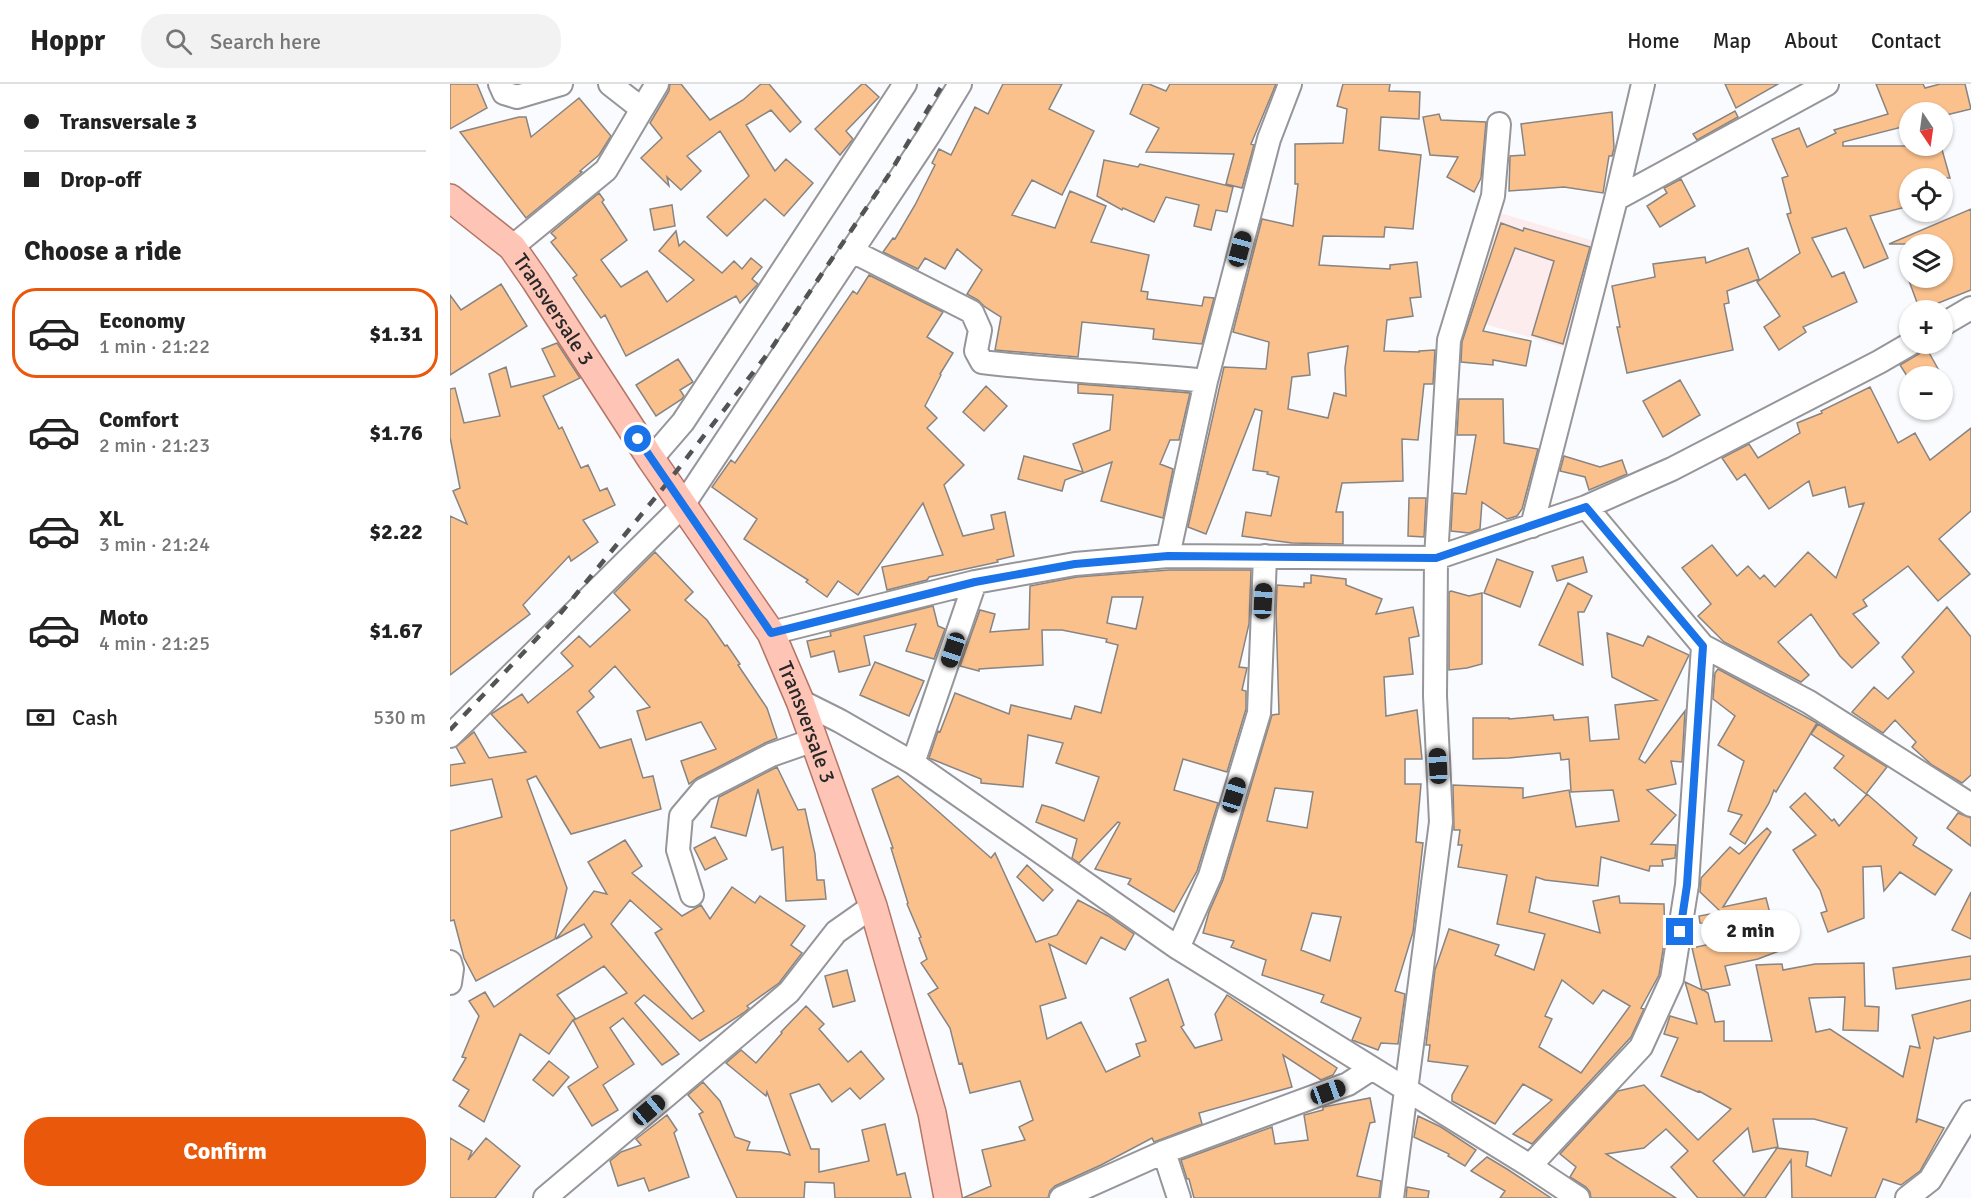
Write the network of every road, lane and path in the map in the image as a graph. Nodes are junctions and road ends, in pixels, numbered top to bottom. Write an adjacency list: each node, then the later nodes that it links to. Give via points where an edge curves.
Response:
1 (500, 84): 2 (street, via 504,93 517,97)
2 (561, 84)
3 (610, 84): 10 (street)
4 (657, 84): 10 (street)
5 (905, 84): 20 (street, via 683,422)
6 (960, 84): 15 (street)
7 (1290, 84): 19 (street, via 1269,139)
8 (1643, 84): 13 (street)
9 (1827, 84): 13 (street)
10 (642, 109): 14 (street, via 606,170)
11 (1499, 124): 26 (street, via 1493,196 1449,340)
12 (450, 198): 14 (main road, Transversale 3)
13 (1616, 199): 23 (street)
14 (512, 248): 20 (main road, Transversale 3)
15 (852, 251): 19 (street, via 972,312 980,330 976,351 982,362); 21 (street)
16 (1971, 308): 17 (street)
17 (1953, 319)
18 (1899, 350): 22 (street, via 1672,469)
19 (1206, 381): 24 (street)
20 (651, 459): 21 (main road, Transversale 3)
21 (683, 505): 28 (main road, Transversale 3); 31 (street)
22 (1586, 507): 23 (street); 29 (street)
23 (1532, 526): 26 (street)
24 (1168, 556): 25 (street); 27 (street, via 1075,564)
25 (1266, 556): 26 (street); 37 (street, via 1259,713 1210,876)
26 (1436, 558): 41 (street, via 1435,696 1441,822)
27 (975, 582): 28 (street); 33 (street)
28 (771, 633): 30 (main road, Transversale 3)
29 (1703, 646): 34 (street, via 1809,702); 44 (street, via 1687,885 1672,979 1641,1047)
30 (800, 701): 32 (main road, Transversale 3); 33 (street)
31 (450, 736)
32 (814, 740): 35 (street, via 771,755 703,790 681,816 678,850); 36 (main road, Transversale 3)
33 (913, 763): 37 (street)
34 (1971, 805)
35 (692, 895)
36 (873, 906): 45 (street, via 836,932 789,992); 46 (main road, Transversale 3, via 932,1113)
37 (1178, 948): 40 (street)
38 (450, 962): 39 (street)
39 (450, 983)
40 (1371, 1069): 41 (street); 43 (street, via 1348,1084)
41 (1406, 1090): 44 (street); 49 (street)
42 (1971, 1112): 51 (street, via 1930,1180)
43 (1164, 1152): 47 (street); 48 (street)
44 (1530, 1166): 50 (street)
45 (545, 1198)
46 (948, 1198)
47 (1061, 1198)
48 (1179, 1198)
49 (1392, 1198)
50 (1578, 1198)
51 (1907, 1198)

